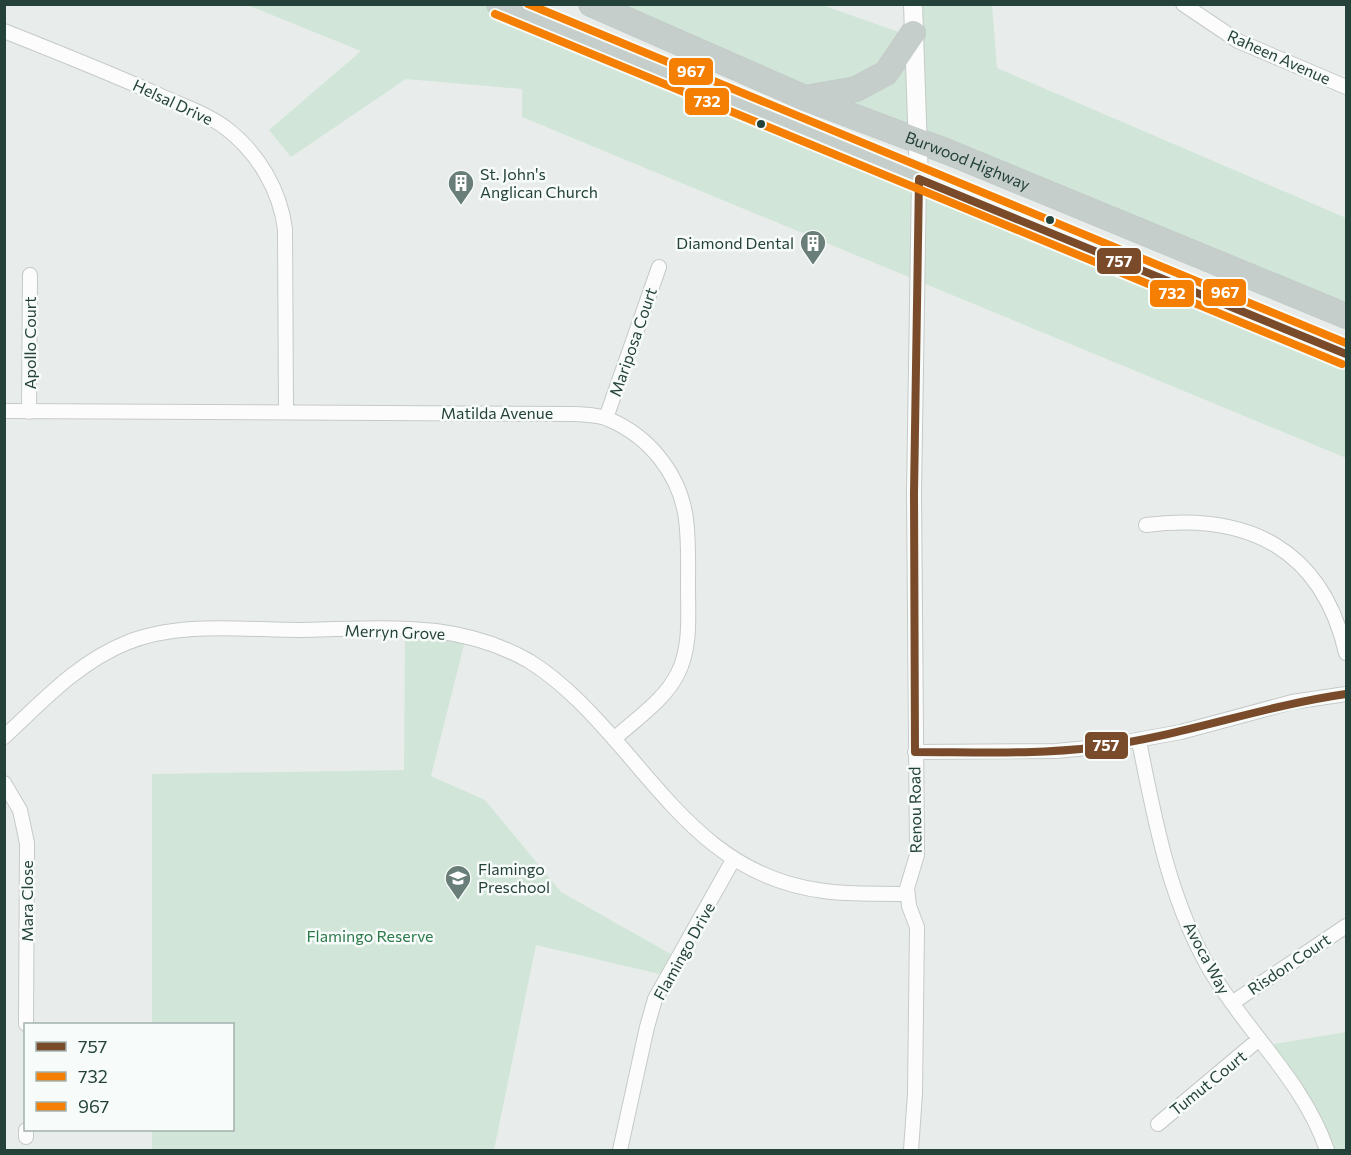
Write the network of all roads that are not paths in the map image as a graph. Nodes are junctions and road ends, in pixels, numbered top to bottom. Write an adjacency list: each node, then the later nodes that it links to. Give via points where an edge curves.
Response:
1 (499, 4): 10 (highway, Burwood Highway)
2 (591, 4): 8 (highway, Burwood Highway)
3 (913, 4): 6 (street)
4 (1183, 4): 7 (street, Raheen Avenue, via 1238,41)
5 (4, 31): 17 (street, Helsal Drive, via 215,120 238,138 259,163 280,203 285,229)
6 (913, 33): 8 (highway, via 886,73 856,89); 9 (street)
7 (1347, 87)
8 (805, 98): 9 (highway, Burwood Highway)
9 (917, 141): 10 (street); 13 (highway, Burwood Highway)
10 (919, 179): 14 (highway, Burwood Highway); 25 (street, Renou Road, via 914,458)
11 (659, 267): 18 (street, Mariposa Court)
12 (30, 275): 16 (street, Apollo Court)
13 (1347, 316)
14 (1347, 354)
15 (4, 411): 16 (street, Matilda Avenue)
16 (29, 412): 17 (street, Matilda Avenue)
17 (286, 412): 18 (street, Matilda Avenue, via 576,414)
18 (606, 418): 23 (street, Matilda Avenue, via 648,445 673,477 682,500 688,540 688,627 683,662 669,688)
19 (1146, 525): 20 (street, via 1179,521 1226,525 1292,556 1327,598)
20 (1347, 653)
21 (1347, 694): 24 (street, via 1292,702)
22 (4, 737): 23 (street, Merryn Grove, via 71,675 113,648 149,636 190,630 393,629 456,634 529,662 570,692)
23 (614, 739): 27 (street, Merryn Grove, via 691,827)
24 (1139, 741): 25 (street, via 1056,751); 30 (street, Avoca Way, via 1169,876 1204,958)
25 (915, 752): 28 (street, Renou Road, via 917,855)
26 (4, 783): 31 (street, Mara Close, via 20,810 27,843)
27 (733, 860): 28 (street, Merryn Grove, via 810,889); 34 (street, Flamingo Drive, via 655,999)
28 (907, 894): 35 (street, via 917,927)
29 (1347, 926): 30 (street, Risdon Court)
30 (1232, 1003): 32 (street, Avoca Way)
31 (26, 1023)
32 (1258, 1040): 33 (street, Tumut Court); 36 (street, Avoca Way, via 1301,1095)
33 (1158, 1124)
34 (620, 1150)
35 (911, 1150)
36 (1327, 1150)

